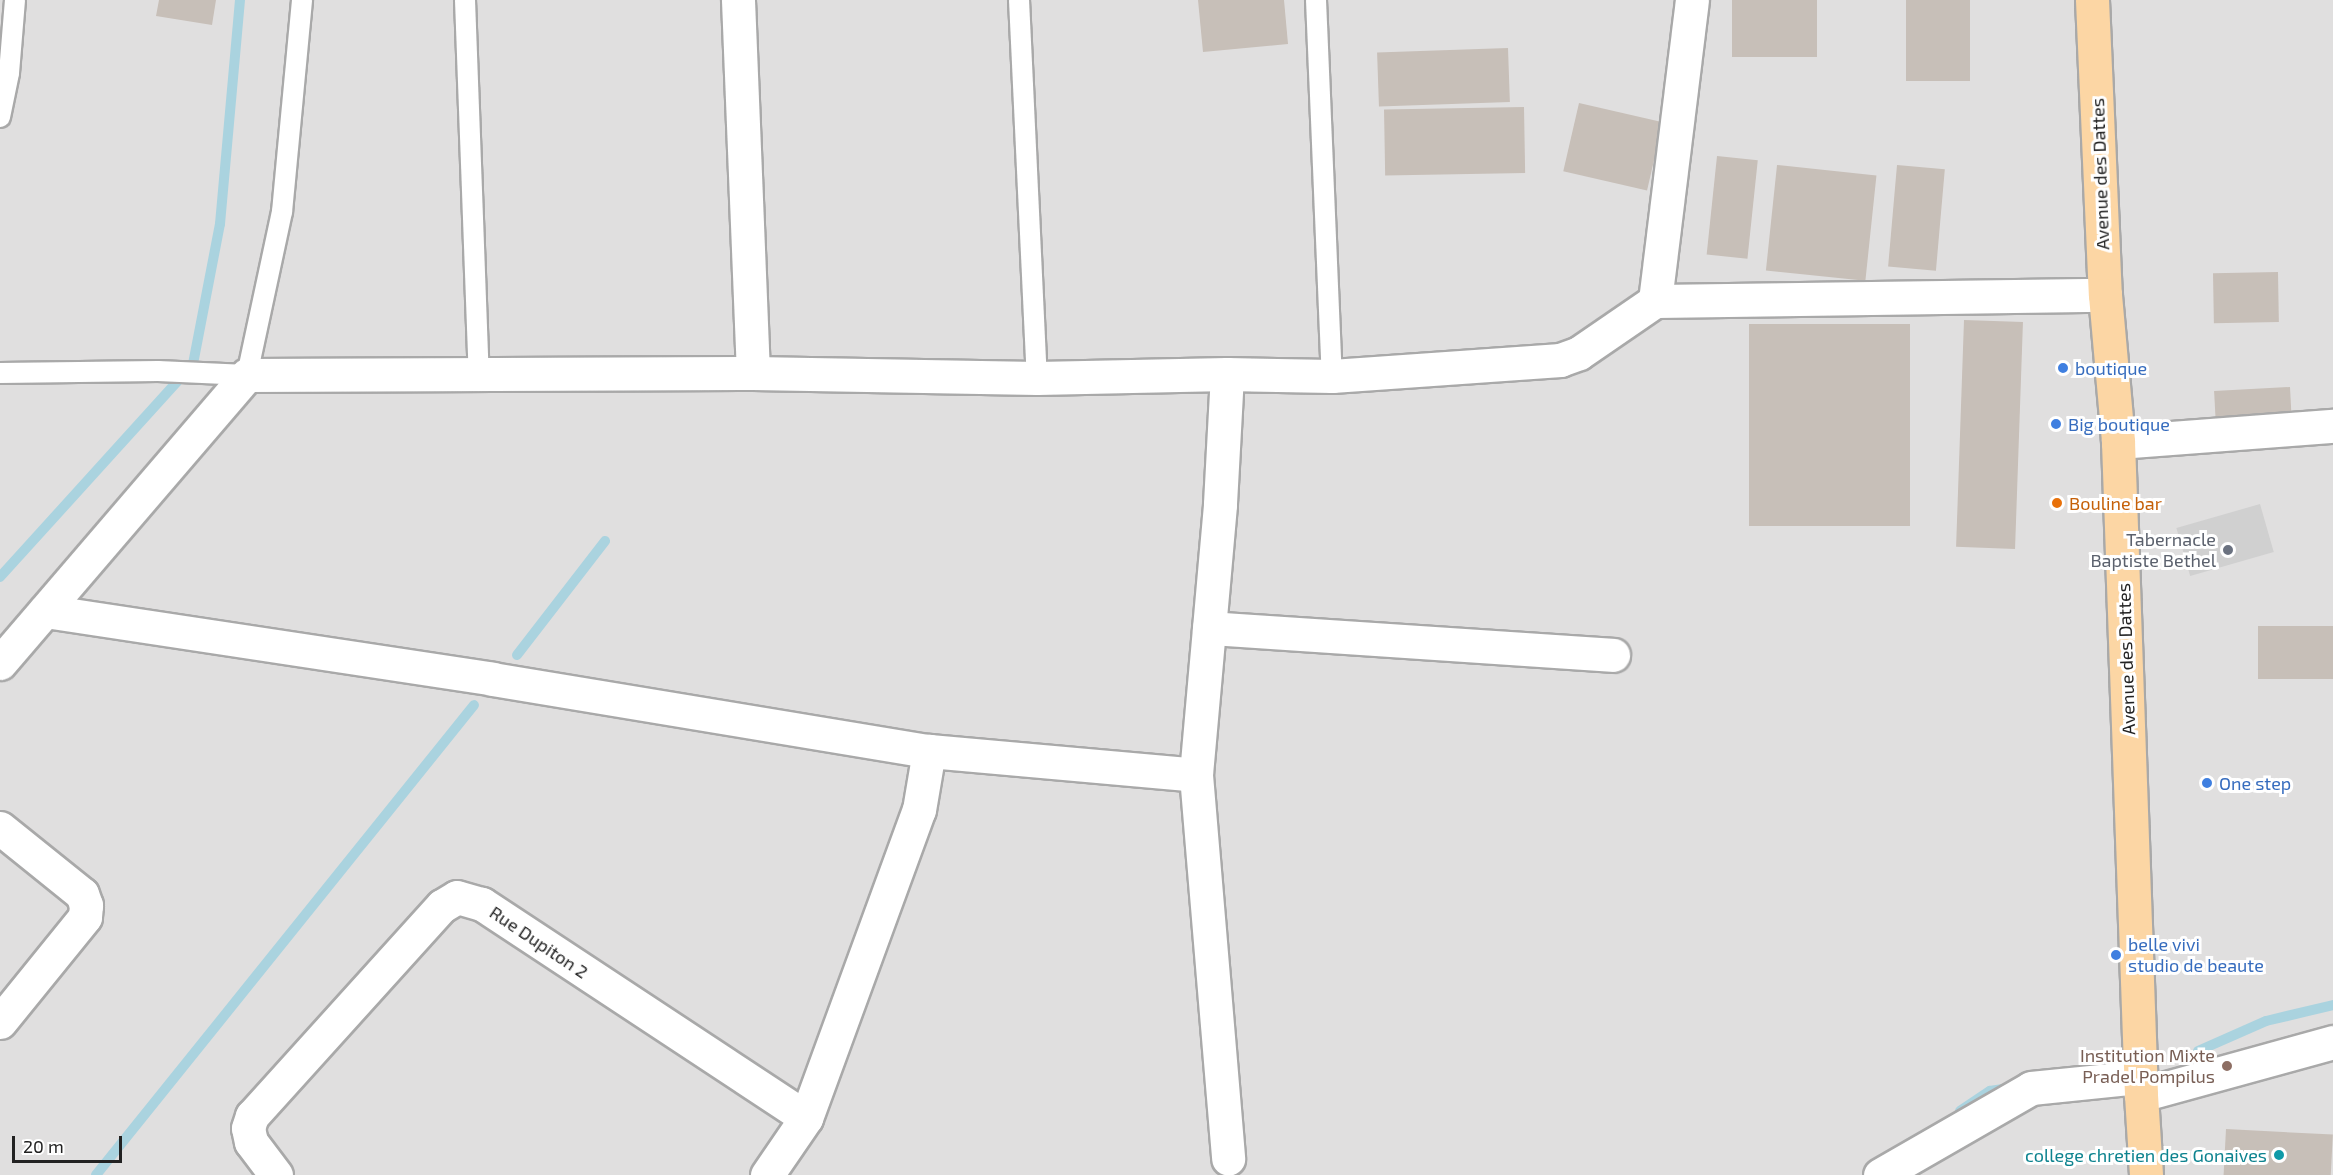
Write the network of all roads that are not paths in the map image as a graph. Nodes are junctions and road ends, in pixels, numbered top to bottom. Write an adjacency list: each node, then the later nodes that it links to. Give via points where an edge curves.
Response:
1 (15, 0): 9 (lane, via 9,73)
2 (302, 0): 16 (lane, via 282,212)
3 (465, 0): 14 (lane)
4 (738, 0): 13 (street)
5 (1018, 0): 18 (lane)
6 (1316, 0): 17 (lane)
7 (1692, 0): 11 (street)
8 (2092, 0): 10 (main road, Avenue des Dattes)
9 (0, 117)
10 (2105, 295): 11 (street); 20 (main road, Avenue des Dattes)
11 (1655, 302): 17 (street, via 1579,353 1560,360)
12 (0, 373): 16 (lane, via 158,371)
13 (753, 373): 14 (street); 18 (street)
14 (479, 374): 16 (street)
15 (1227, 374): 17 (street); 18 (street); 22 (street)
16 (247, 375): 21 (street)
17 (1332, 376)
18 (1037, 378)
19 (2333, 426): 20 (street)
20 (2118, 442): 30 (main road, Avenue des Dattes)
21 (45, 611): 24 (street); 25 (street)
22 (1209, 627): 23 (street); 26 (street)
23 (1613, 655)
24 (0, 663)
25 (928, 751): 26 (street); 31 (street, via 919,810)
26 (1196, 774): 32 (street)
27 (0, 828): 28 (street, via 82,894 86,905 85,917)
28 (0, 1022)
29 (2333, 1042): 30 (street)
30 (2140, 1086): 35 (street, via 2031,1088); 36 (main road, Avenue des Dattes)
31 (806, 1118): 33 (street, Rue Dupiton 2, via 482,904 457,897 442,906 252,1116 248,1128 251,1142); 34 (street)
32 (1228, 1160)
33 (276, 1175)
34 (767, 1175)
35 (1880, 1175)
36 (2146, 1175)

